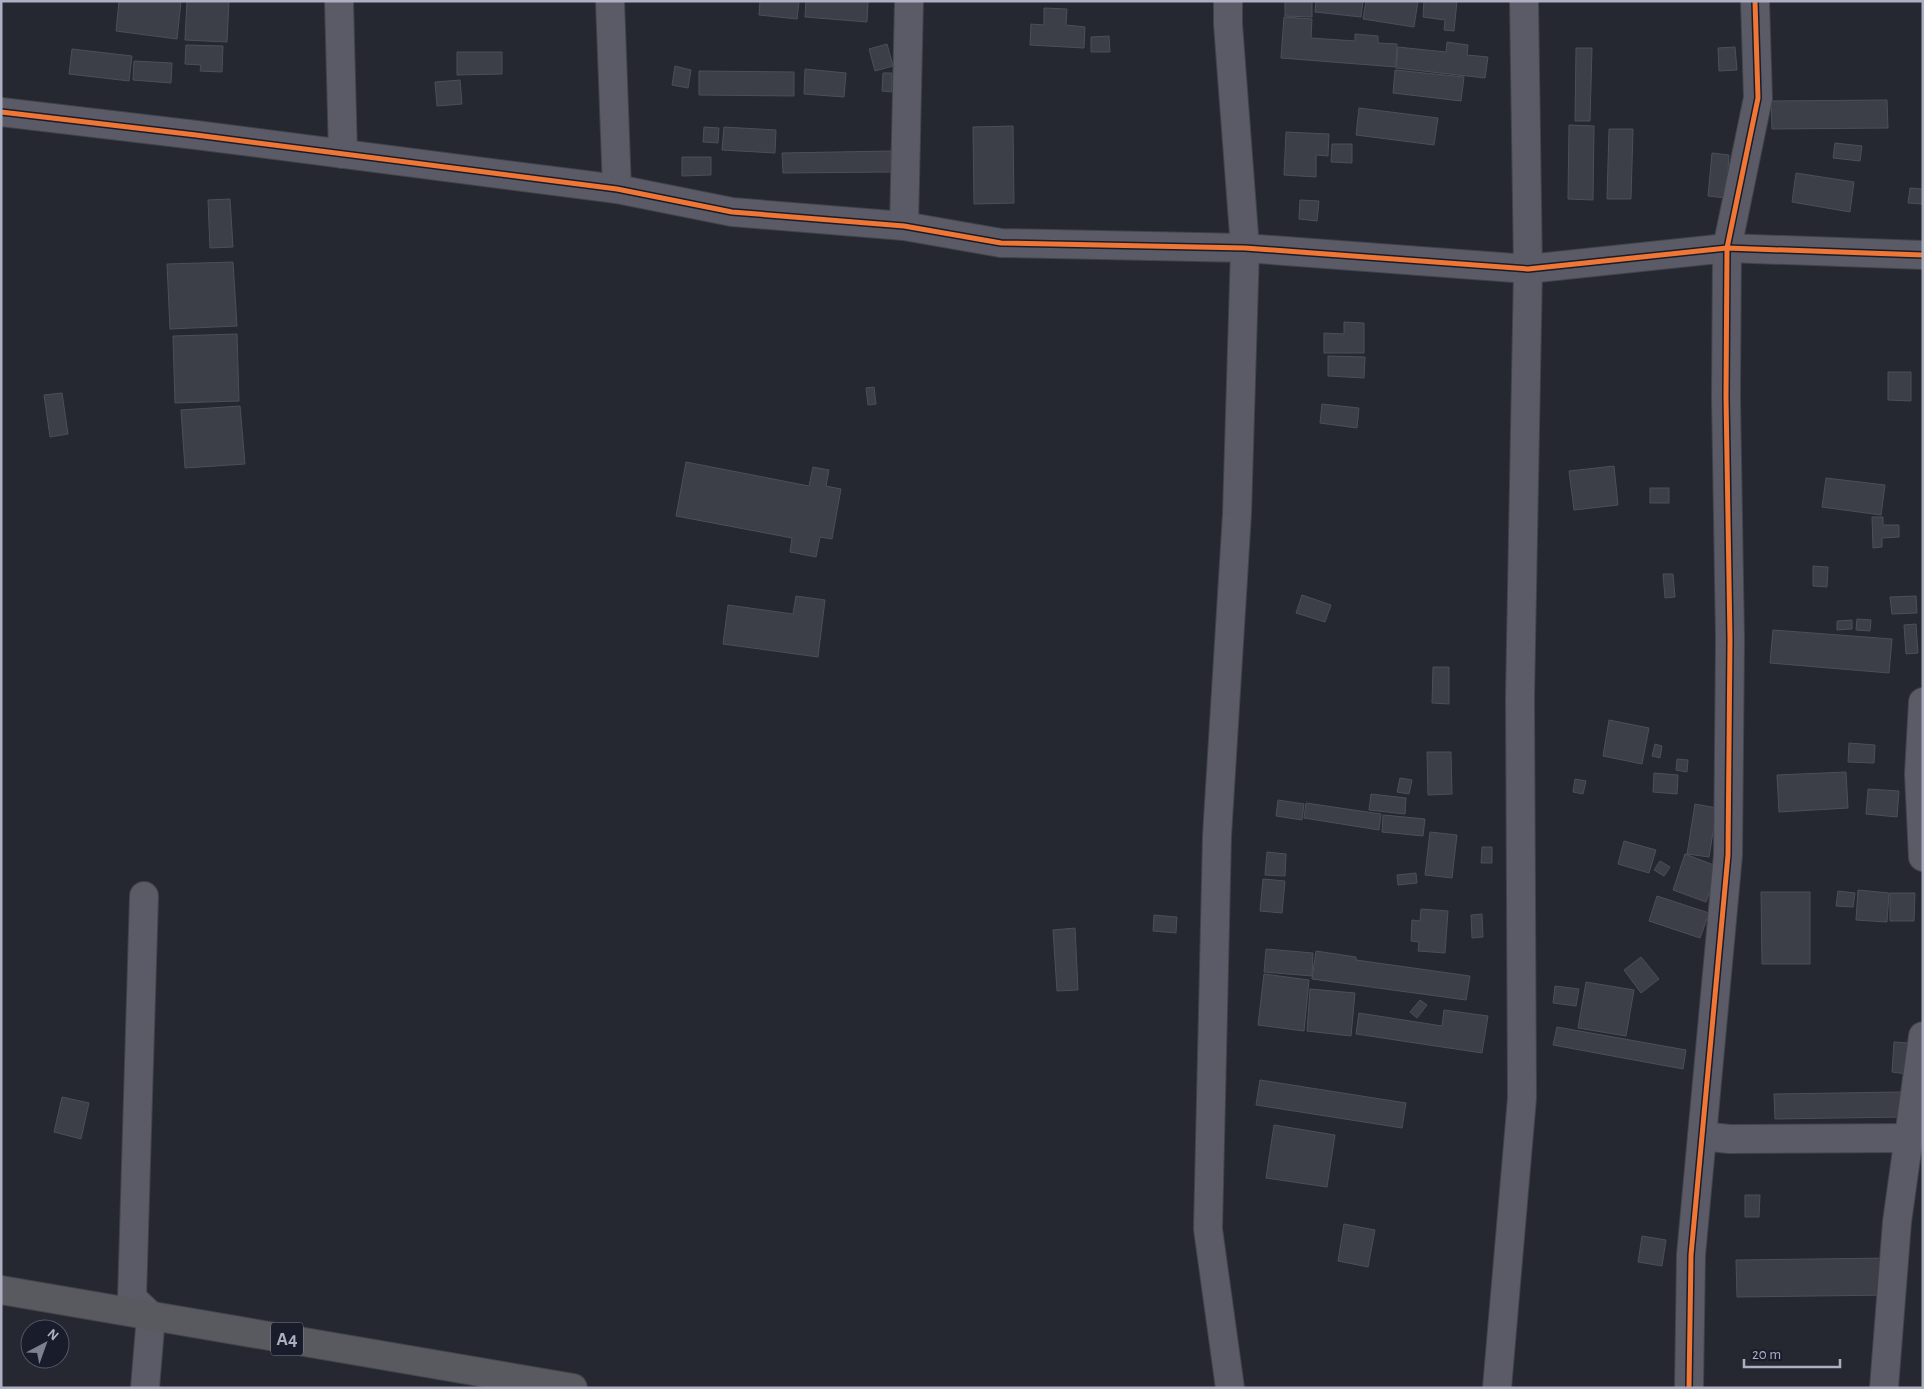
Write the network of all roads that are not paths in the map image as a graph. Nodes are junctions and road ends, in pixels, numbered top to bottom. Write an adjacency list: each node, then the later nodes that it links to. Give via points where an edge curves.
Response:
1 (339, 1): 8 (street)
2 (610, 1): 9 (street)
3 (909, 1): 10 (street)
4 (1228, 1): 11 (street)
5 (1524, 1): 14 (street)
6 (1755, 1): 12 (street, via 1758,98)
7 (1, 112): 8 (street)
8 (343, 154): 9 (street)
9 (617, 189): 10 (street, via 732,212)
10 (904, 226): 11 (street, via 1000,244)
11 (1245, 248): 14 (street); 25 (street, via 1237,514 1216,836 1208,1229)
12 (1727, 248): 13 (street); 14 (street); 19 (street, via 1728,855)
13 (1923, 255)
14 (1528, 269): 26 (street, via 1520,697 1522,1098)
15 (1923, 702): 16 (street, via 1919,774)
16 (1923, 857)
17 (144, 896): 22 (street, via 132,1298)
18 (1923, 1036): 20 (street)
19 (1702, 1136): 20 (street); 27 (street, via 1691,1255)
20 (1909, 1138): 28 (street, via 1897,1222)
21 (1, 1290): 22 (highway, A4)
22 (151, 1316): 23 (street); 24 (highway, A4)
23 (145, 1388)
24 (573, 1388)
25 (1230, 1388)
26 (1497, 1388)
27 (1689, 1388)
28 (1884, 1388)

